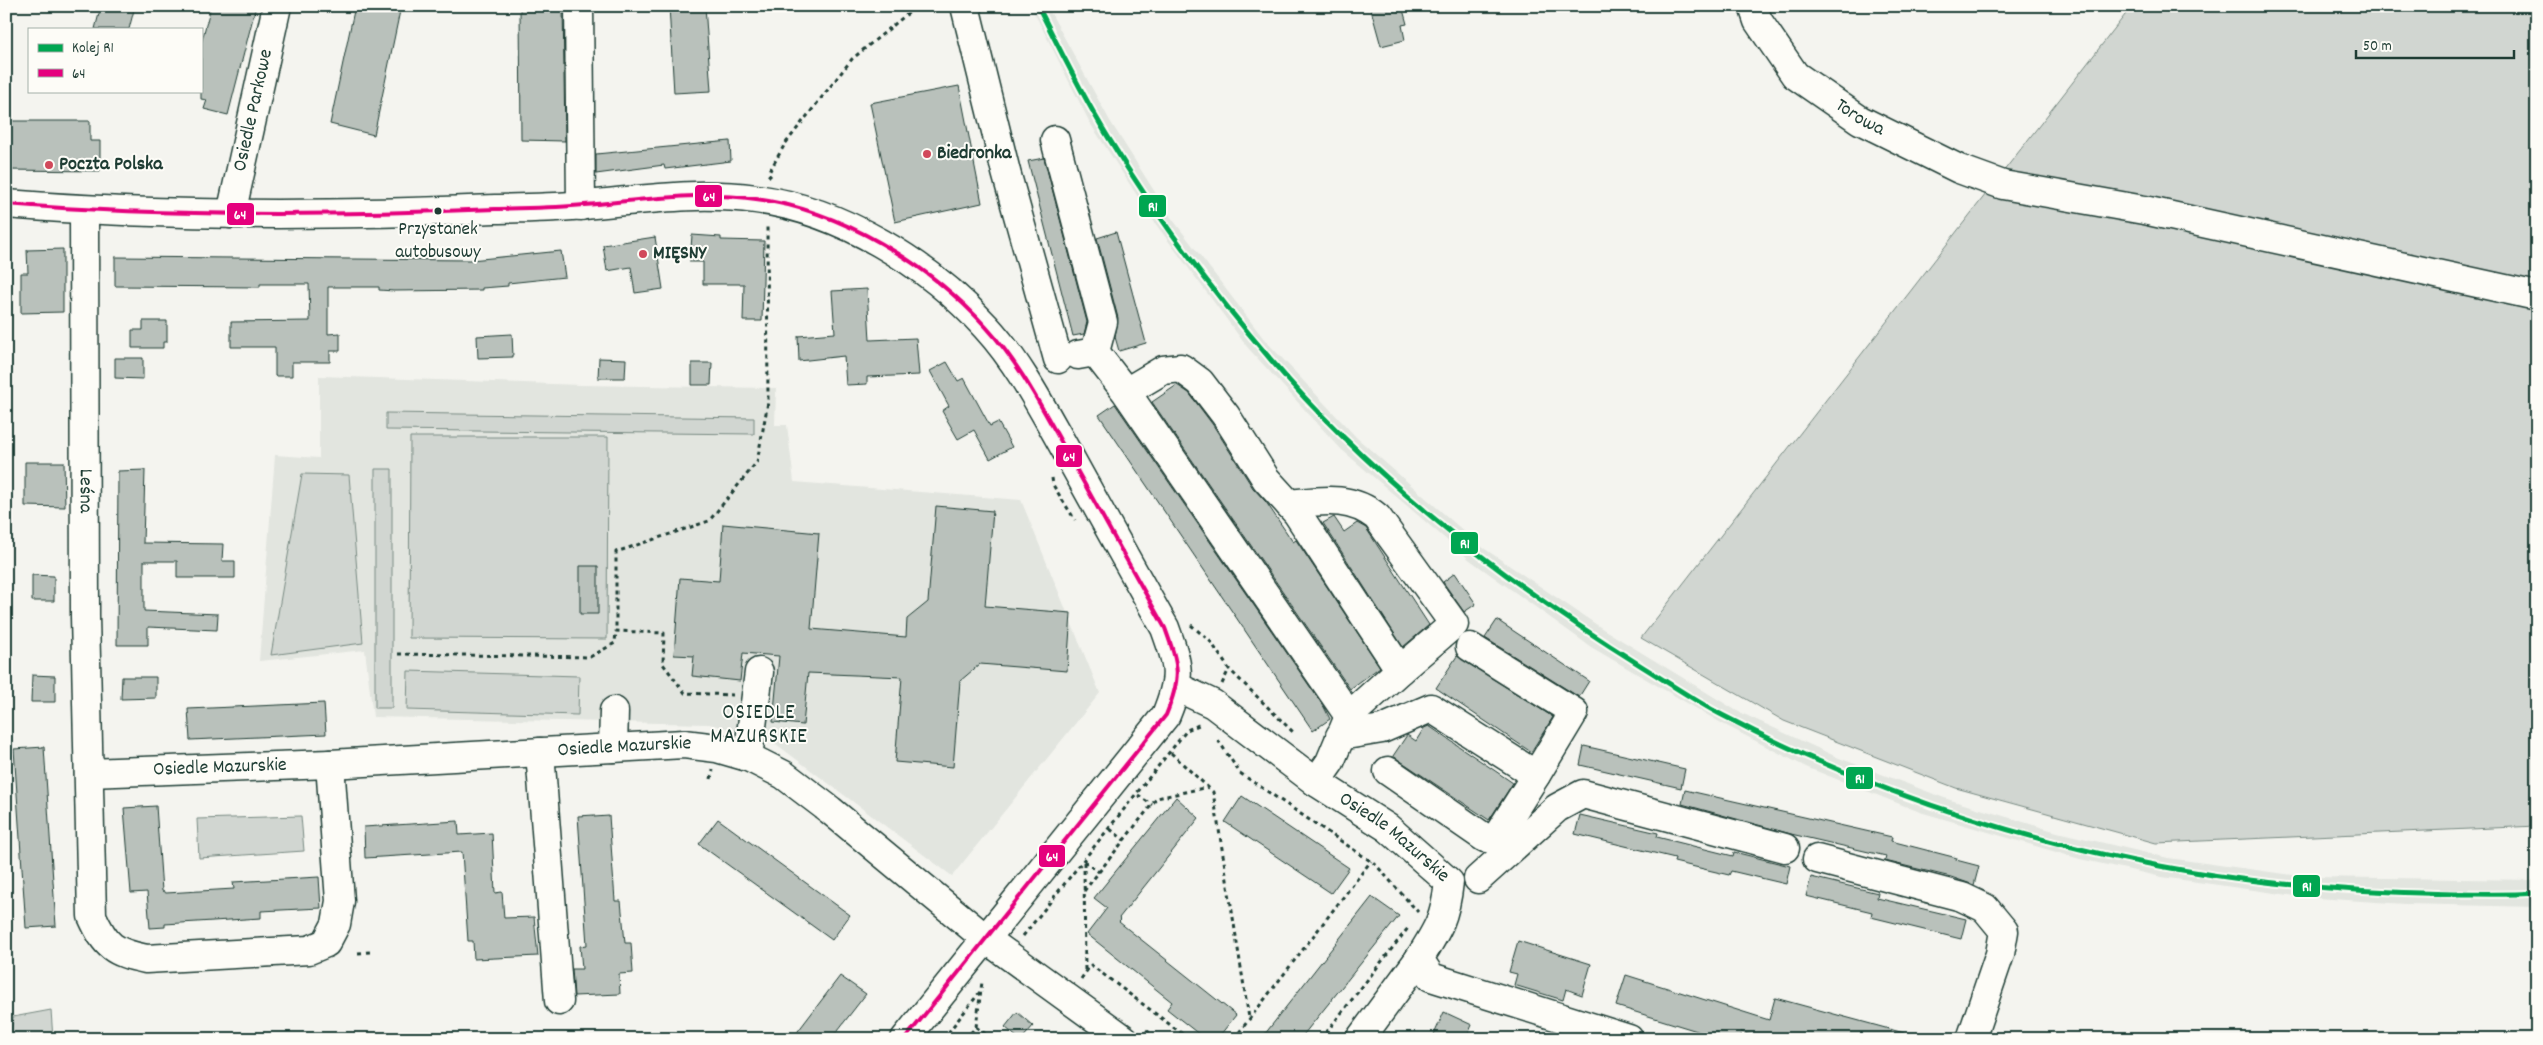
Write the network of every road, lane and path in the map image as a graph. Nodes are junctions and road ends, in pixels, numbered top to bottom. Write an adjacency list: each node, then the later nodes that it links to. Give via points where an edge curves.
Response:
1 (277, 6): 11 (street, Osiedle Parkowe)
2 (579, 6): 9 (street)
3 (917, 6): 7 (path, via 852,59 785,144 768,174)
4 (965, 6): 15 (street, via 1006,172)
5 (1753, 6): 13 (street, Torowa, via 1758,21 1794,75 1860,120 1958,169 2004,185 2144,210)
6 (1055, 140): 14 (street, via 1103,322)
7 (774, 181)
8 (6, 204): 10 (street)
9 (581, 206): 11 (street, via 370,214); 16 (street, via 684,194 756,199 816,214 913,261 987,328)
10 (84, 210): 11 (street); 40 (street, Leśna)
11 (231, 214)
12 (770, 215): 22 (path, via 767,224 768,402 757,462 709,521 616,552)
13 (2537, 296)
14 (1095, 352): 15 (street); 17 (street)
15 (1058, 359): 16 (street)
16 (1023, 375): 27 (street, via 1165,628 1177,661)
17 (1126, 392): 19 (street, via 1162,370 1181,368 1200,382 1266,479); 31 (street)
18 (1052, 476): 20 (path, via 1053,485)
19 (1289, 504): 25 (street); 25 (street, via 1329,500 1363,506 1376,517 1454,624)
20 (1079, 527)
21 (1186, 621): 32 (path, via 1211,642 1229,669)
22 (616, 631): 24 (path, via 615,643 590,657); 28 (path, via 664,633 663,664 686,693)
23 (1470, 647): 41 (street, via 1574,712)
24 (398, 654)
25 (1400, 670): 31 (street)
26 (759, 672): 37 (street)
27 (1177, 688): 42 (street, Osiedle Mazurskie, via 1213,704); 58 (street, via 1166,715)
28 (738, 695)
29 (614, 711): 34 (street)
30 (1205, 722): 36 (path, via 1188,730)
31 (1345, 726): 41 (street, via 1382,729 1431,708); 42 (street, via 1330,762)
32 (1295, 734)
33 (1216, 738): 52 (path, via 1240,772)
34 (613, 748): 35 (street, Osiedle Mazurskie); 37 (street, Osiedle Mazurskie, via 684,744 717,748)
35 (540, 752): 38 (street, Osiedle Mazurskie); 65 (street)
36 (1170, 753): 43 (path); 44 (path)
37 (748, 757): 58 (street, Osiedle Mazurskie, via 784,776 830,810)
38 (330, 764): 40 (street, Osiedle Mazurskie); 40 (street, Leśna, via 340,900 336,924 326,943 309,950 146,959 125,955 103,940 92,916)
39 (1388, 771): 47 (street)
40 (89, 773)
41 (1536, 775): 47 (street, via 1496,838)
42 (1316, 782): 55 (street, Osiedle Mazurskie, via 1388,828)
43 (1208, 787): 45 (path, via 1157,798); 66 (path, via 1213,792)
44 (1138, 795): 45 (path); 46 (path)
45 (1152, 805): 48 (path)
46 (1110, 829): 48 (path); 51 (path)
47 (1485, 838): 54 (street)
48 (1124, 840): 53 (path)
49 (1785, 848): 54 (street, via 1583,794 1557,808)
50 (1817, 859): 78 (street, via 1962,897 1984,908 2004,931 2000,954)
51 (1084, 861): 53 (path); 56 (path); 58 (path)
52 (1371, 861): 57 (path); 66 (path)
53 (1099, 872): 56 (path)
54 (1478, 878): 55 (street)
55 (1449, 882): 57 (street, Osiedle Mazurskie, via 1446,910)
56 (1084, 891): 62 (path)
57 (1424, 927): 61 (street, Osiedle Mazurskie); 75 (path)
58 (997, 946): 64 (path); 68 (street); 72 (street, Osiedle Mazurskie)
59 (358, 952): 60 (path)
60 (370, 952)
61 (1419, 960): 76 (street, Osiedle Mazurskie); 77 (street, via 1431,977)
62 (1085, 973): 63 (path); 73 (path, via 1091,965)
63 (1080, 981)
64 (981, 991): 67 (path); 69 (path)
65 (559, 1001)
66 (1249, 1018): 74 (path)
67 (976, 1027): 70 (path); 71 (path)
68 (905, 1039)
69 (943, 1039)
70 (965, 1039)
71 (992, 1039)
72 (1124, 1039)
73 (1189, 1039)
74 (1234, 1039)
75 (1321, 1039)
76 (1360, 1039)
77 (1629, 1039)
78 (1971, 1039)

